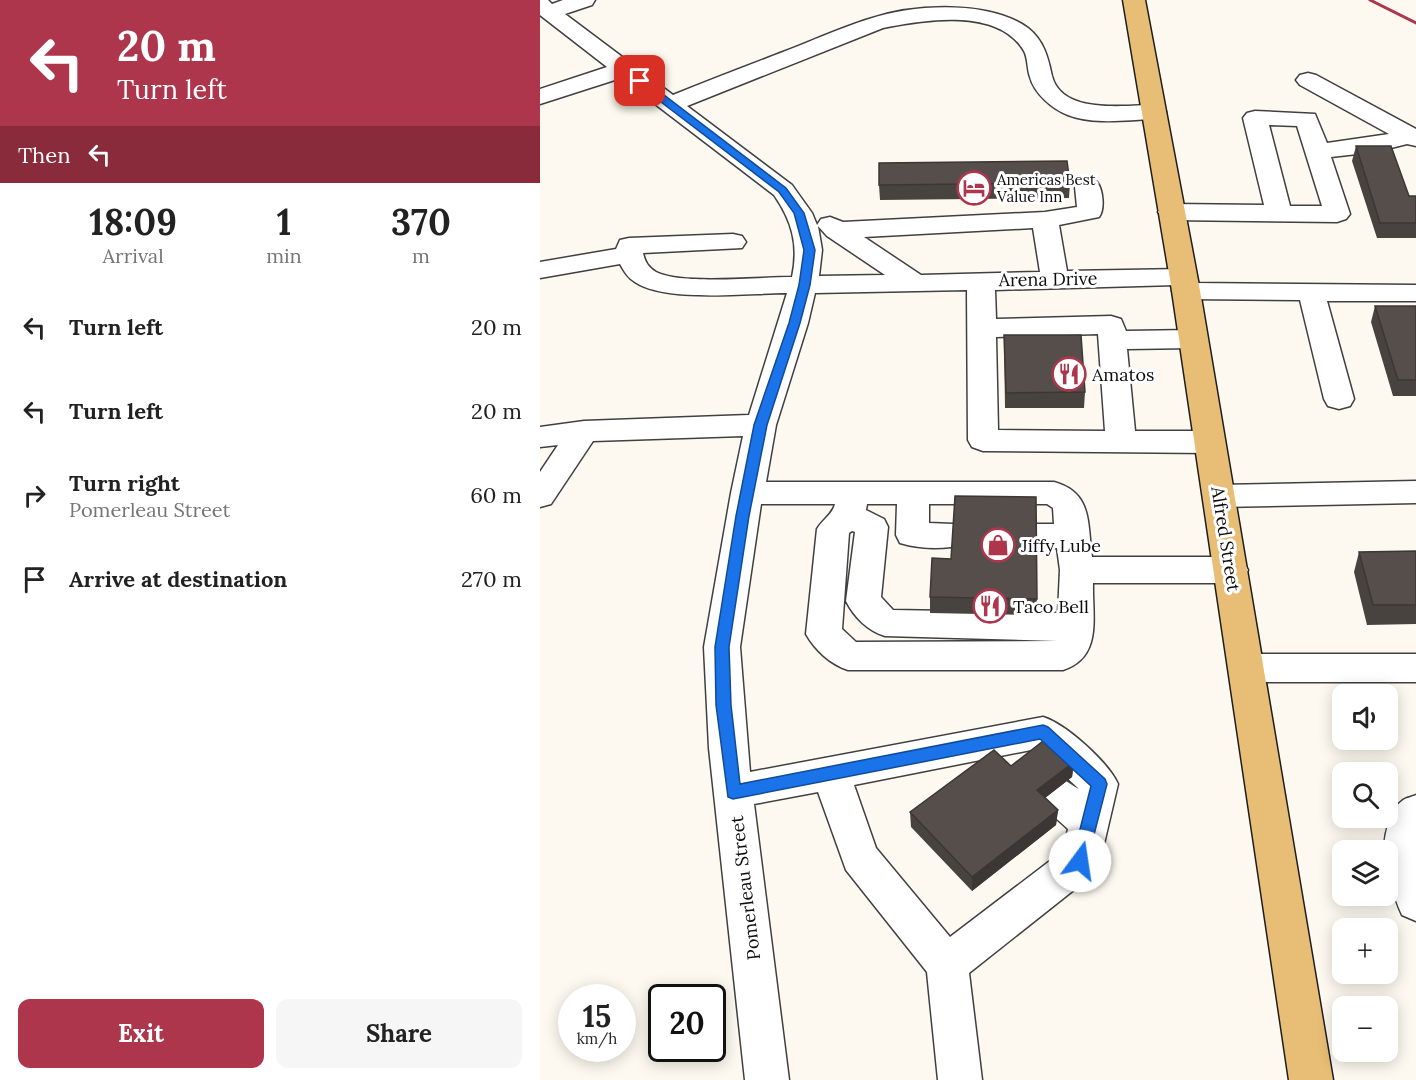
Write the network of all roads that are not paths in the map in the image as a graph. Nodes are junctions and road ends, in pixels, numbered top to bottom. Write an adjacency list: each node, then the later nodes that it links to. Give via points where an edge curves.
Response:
1 (584, 0): 3 (street)
2 (1134, 0): 8 (main road, Alfred Street)
3 (548, 17): 4 (street, Pomerleau Street)
4 (625, 69): 6 (street); 7 (street, Pomerleau Street)
5 (1308, 80): 9 (street)
6 (540, 98)
7 (670, 104): 8 (street, via 878,23 907,16 964,13 989,16 1025,37 1035,51 1043,81 1055,96 1077,110); 12 (street, Pomerleau Street)
8 (1154, 112): 13 (main road, Alfred Street)
9 (1412, 137): 10 (street, via 1370,147)
10 (1317, 152): 14 (street, via 1337,214); 14 (street, via 1307,119 1255,118)
11 (1088, 187): 15 (street, via 1090,212)
12 (783, 190): 16 (street); 24 (street, Pomerleau Street, via 799,213 808,238)
13 (1172, 212): 14 (street); 23 (main road, Alfred Street)
14 (1279, 213)
15 (1045, 220): 16 (street); 20 (street)
16 (836, 230): 22 (street)
17 (733, 242): 18 (street, via 629,246)
18 (629, 255): 19 (street); 24 (street, Arena Drive, via 634,268 651,280 664,283)
19 (540, 270)
20 (1055, 279): 21 (street, Arena Drive); 23 (street, Arena Drive)
21 (981, 281): 22 (street, Arena Drive); 27 (street)
22 (913, 282): 24 (street, Arena Drive)
23 (1184, 284): 25 (street, Arena Drive); 28 (main road, Alfred Street)
24 (805, 285): 31 (street, Pomerleau Street)
25 (1311, 291): 26 (street, Arena Drive); 30 (street)
26 (1416, 293)
27 (981, 328): 29 (street, via 1111,326); 34 (street, via 983,440)
28 (1193, 339): 29 (street); 35 (main road, Alfred Street)
29 (1112, 340): 34 (street)
30 (1339, 399)
31 (761, 425): 32 (street); 37 (street, Pomerleau Street)
32 (584, 431): 33 (street); 39 (street)
33 (540, 437)
34 (1121, 442): 35 (street)
35 (1210, 442): 40 (main road, Alfred Street)
36 (1416, 492): 40 (street)
37 (747, 493): 41 (street); 52 (street, Pomerleau Street, via 722,647)
38 (913, 493): 41 (street); 42 (street, via 912,536); 44 (street, via 1054,493 1068,503)
39 (540, 496)
40 (1219, 496): 46 (main road, Alfred Street)
41 (851, 504): 47 (street, via 872,526 863,601 885,623); 47 (street, via 833,529 824,634 848,656 1063,656 1074,646)
42 (954, 536)
43 (1036, 536): 44 (street)
44 (1072, 536): 45 (street)
45 (1077, 570): 46 (street); 47 (street)
46 (1231, 570): 48 (main road, Alfred Street)
47 (1075, 627)
48 (1247, 668): 49 (street); 59 (main road, Alfred Street)
49 (1415, 670)
50 (1032, 765): 51 (street); 53 (street); 53 (street, via 1043,732 1099,784)
51 (831, 775): 52 (street); 56 (street, via 860,858)
52 (733, 792): 57 (street, Pomerleau Street)
53 (1089, 824): 56 (street, via 1080,861)
54 (1413, 828): 55 (street, via 1403,841 1402,854)
55 (1416, 902)
56 (947, 965): 58 (street)
57 (767, 1080)
58 (960, 1080)
59 (1311, 1080)

